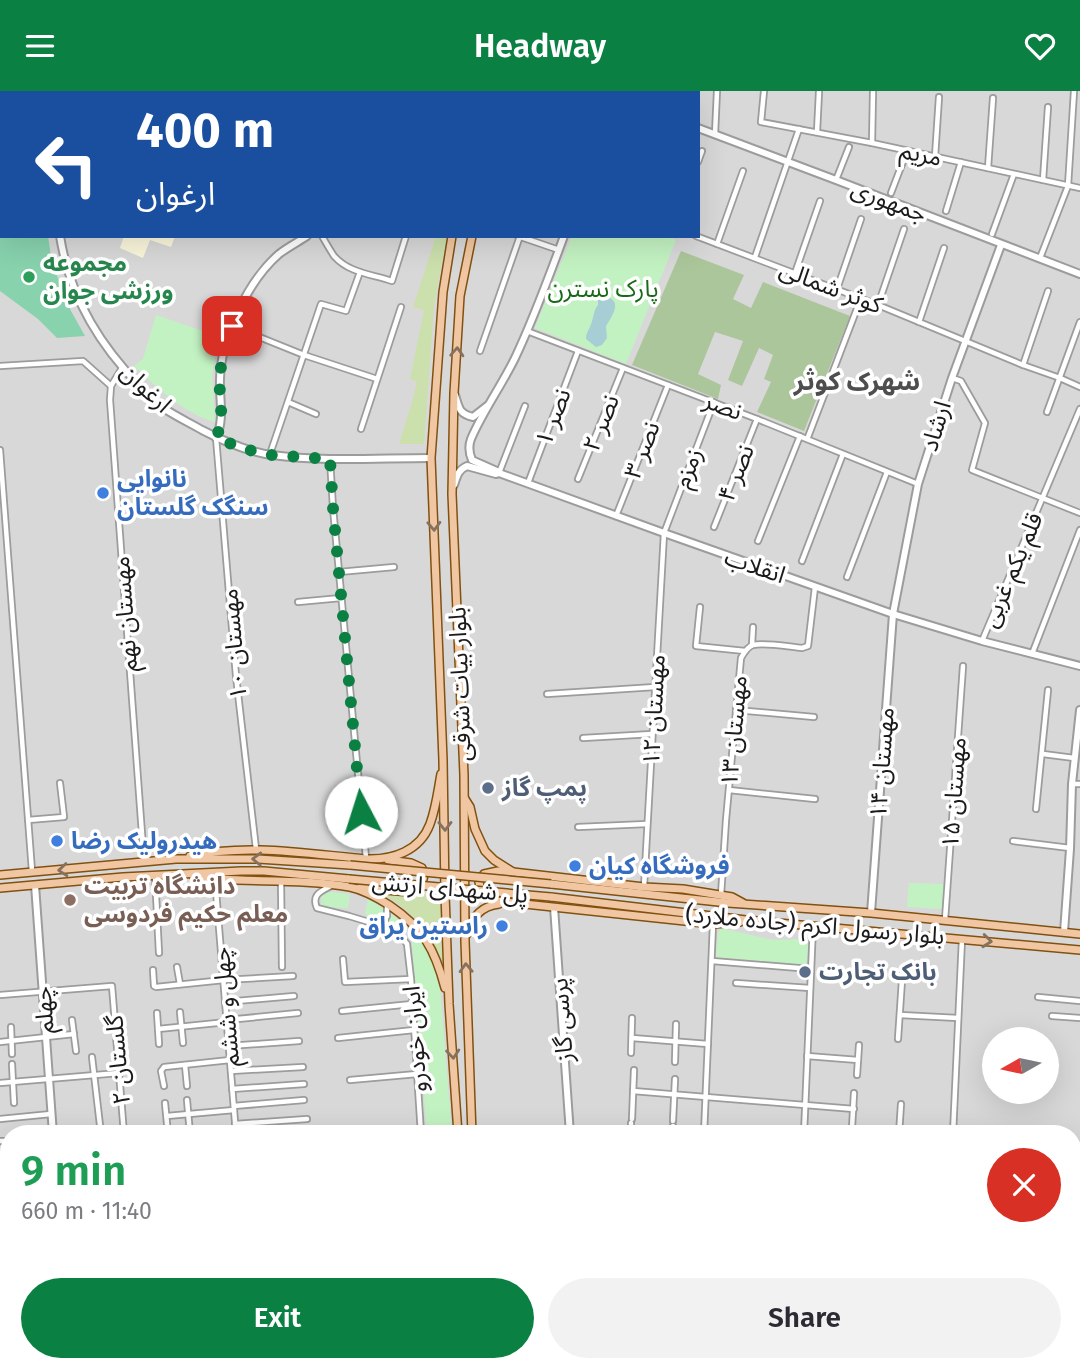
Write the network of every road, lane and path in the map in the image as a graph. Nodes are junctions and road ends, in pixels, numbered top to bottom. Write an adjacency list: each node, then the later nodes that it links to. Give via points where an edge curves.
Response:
1 (717, 91): 12 (street)
2 (764, 91): 10 (street, مریم, via 761,122)
3 (1074, 91): 26 (street)
4 (819, 92): 11 (street)
5 (873, 92): 13 (street)
6 (939, 97): 18 (street)
7 (993, 98): 21 (street)
8 (1048, 107): 25 (street)
9 (700, 129): 12 (street, جمهوری)
10 (799, 129): 11 (street, مریم); 20 (street)
11 (817, 132): 13 (street, مریم)
12 (715, 135): 20 (street, جمهوری)
13 (872, 143): 16 (street, مریم)
14 (849, 147): 24 (street)
15 (702, 151): 17 (street)
16 (907, 151): 18 (street, مریم); 28 (street)
17 (700, 156)
18 (935, 157): 19 (street, مریم)
19 (961, 162): 21 (street, مریم); 30 (street)
20 (789, 163): 24 (street, جمهوری); 48 (street)
21 (988, 168): 23 (street, مریم)
22 (743, 171): 44 (street)
23 (1014, 174): 25 (street, مریم); 33 (street)
24 (836, 180): 45 (street, جمهوری)
25 (1044, 180): 26 (street, مریم)
26 (1068, 186): 27 (street, مریم); 49 (street)
27 (1080, 188)
28 (891, 193)
29 (820, 201): 51 (street)
30 (946, 211)
31 (861, 219): 53 (street)
32 (904, 229): 56 (street)
33 (992, 234)
34 (60, 238): 69 (street, ارغوان, via 82,308)
35 (304, 238): 60 (street, via 267,266)
36 (323, 238): 50 (street, via 335,256)
37 (405, 238): 50 (street, via 391,281)
38 (452, 238): 92 (main road, بلوار بیات شرقی, via 443,292)
39 (470, 238): 76 (main road, بلوار بیات شرقی, one-way to 39, via 460,296)
40 (518, 238): 63 (street)
41 (525, 238): 47 (street)
42 (563, 238): 47 (street)
43 (700, 238): 44 (street, کوثر شمالی)
44 (717, 244): 48 (street, کوثر شمالی)
45 (1001, 245): 49 (street, جمهوری); 62 (street, ارشاد)
46 (944, 248): 58 (street)
47 (559, 250): 61 (street)
48 (755, 257): 51 (street, کوثر شمالی)
49 (1039, 259): 52 (street, جمهوری)
50 (360, 272): 65 (street, via 346,311 321,304)
51 (795, 273): 53 (street, کوثر شمالی)
52 (1080, 274)
53 (837, 289): 55 (street, کوثر شمالی)
54 (1048, 291): 66 (street)
55 (861, 298): 56 (street, کوثر شمالی); 87 (street)
56 (878, 305): 58 (street, کوثر شمالی)
57 (401, 307): 72 (street)
58 (919, 322): 62 (street, کوثر شمالی)
59 (1080, 322): 71 (street)
60 (232, 326): 65 (street); 88 (street, via 220,376 222,415)
61 (527, 331): 64 (street, نصر); 79 (street)
62 (965, 341): 66 (street, کوثر شمالی); 70 (street, ارشاد)
63 (480, 351)
64 (578, 351): 68 (street, نصر); 97 (street, نصر ۱)
65 (304, 355): 72 (street); 77 (street)
66 (1023, 365): 71 (street, کوثر شمالی)
67 (0, 366): 74 (street, via 83,361)
68 (623, 368): 73 (street, نصر); 96 (street, نصر ۲)
69 (122, 369): 74 (street); 88 (street, ارغوان, via 163,408)
70 (952, 378): 98 (street, ارشاد); 100 (street, via 961,381 985,423 972,470)
71 (1060, 378): 75 (street, کوثر شمالی); 82 (street)
72 (376, 379): 85 (street)
73 (668, 385): 78 (street, نصر); 102 (street, نصر ۳)
74 (111, 386): 149 (street, مهستان نهم)
75 (1080, 387)
76 (454, 393): 79 (street, via 465,415 473,417); 99 (main road, بلوار بیات شرقی)
77 (288, 403): 83 (street); 90 (street)
78 (714, 403): 84 (street, نصر); 105 (street, زمزم)
79 (489, 404): 95 (street, via 469,452 472,460)
80 (525, 406): 95 (street)
81 (1080, 409): 100 (street, قلم یکم غربی)
82 (1047, 412)
83 (316, 414)
84 (757, 419): 86 (street, نصر); 103 (street, نصر ۴)
85 (361, 429)
86 (800, 436): 91 (street, نصر); 106 (street)
87 (808, 437)
88 (216, 438): 93 (street, ارغوان, via 270,455); 144 (street, مهستان ۱۰)
89 (0, 450): 140 (street)
90 (271, 451)
91 (843, 454): 94 (street, نصر); 107 (street)
92 (431, 457): 93 (street, ارغوان); 133 (main road, بلوار بیات شرقی, one-way to 133)
93 (330, 459): 109 (street)
94 (887, 472): 98 (street, نصر); 110 (street)
95 (499, 473): 97 (street, انقلاب); 99 (street, انقلاب, via 462,468)
96 (578, 479)
97 (528, 483): 102 (street, انقلاب)
98 (918, 484): 115 (street, ارشاد)
99 (452, 494): 137 (main road, بلوار بیات شرقی)
100 (1042, 499): 101 (street); 117 (street, قلم یکم غربی)
101 (1080, 513)
102 (617, 516): 105 (street, انقلاب)
103 (714, 527)
104 (1080, 530): 120 (street)
105 (664, 533): 111 (street, انقلاب); 123 (street, مهستان ۱۲)
106 (758, 541)
107 (802, 561)
108 (394, 567): 109 (street)
109 (339, 572): 112 (street)
110 (847, 577)
111 (816, 587): 115 (street, انقلاب); 118 (street, مهستان ۱۳, via 808,646)
112 (341, 598): 113 (street); 147 (street)
113 (298, 602)
114 (700, 607): 119 (street, via 696,646)
115 (893, 614): 117 (street, انقلاب); 169 (street, مهستان ۱۴)
116 (753, 627): 118 (street)
117 (982, 641): 120 (street, انقلاب)
118 (752, 645): 119 (street, مهستان ۱۳)
119 (744, 651): 126 (street, مهستان ۱۳)
120 (1032, 654): 122 (street, انقلاب)
121 (963, 666): 171 (street, مهستان ۱۵)
122 (1080, 666)
123 (655, 687): 125 (street); 129 (street, مهستان ۱۲)
124 (1048, 690): 131 (street)
125 (547, 694)
126 (736, 710): 128 (street); 136 (street, مهستان ۱۳)
127 (1080, 710): 132 (street)
128 (814, 717)
129 (652, 734): 130 (street); 141 (street, مهستان ۱۲)
130 (583, 738)
131 (1042, 754): 132 (street); 139 (street)
132 (1074, 758): 135 (street)
133 (443, 759): 148 (main road, via 430,825 414,847); 201 (main road, بلوار بیات شرقی, one-way to 201)
134 (60, 783): 140 (street, via 64,817)
135 (1076, 784): 145 (street)
136 (728, 790): 138 (street); 163 (street, مهستان ۱۳)
137 (464, 799): 151 (main road, via 485,851); 178 (main road, بلوار بیات شرقی)
138 (815, 799)
139 (1036, 809)
140 (28, 820): 150 (street)
141 (647, 824): 142 (street); 161 (street, مهستان ۱۲)
142 (578, 827)
143 (1013, 841): 145 (street)
144 (256, 849): 146 (main road); 147 (main road)
145 (1070, 849): 175 (street)
146 (176, 859): 149 (main road); 157 (main road, پل شهدای ارتش, one-way to 146, bridge, via 350,865)
147 (366, 859): 148 (main road)
148 (380, 859): 160 (main road, via 422,868 421,888 410,892)
149 (144, 862): 150 (main road, one-way to 150)
150 (32, 872): 153 (main road)
151 (513, 872): 161 (main road); 165 (main road, via 484,874 479,882 482,896)
152 (176, 874): 154 (main road); 155 (main road); 164 (main road, پل شهدای ارتش, bridge, via 264,871)
153 (0, 875)
154 (155, 876): 158 (main road); 180 (street)
155 (215, 879): 156 (main road); 189 (street, چهل و ششم)
156 (281, 881): 159 (main road); 184 (street)
157 (551, 884): 167 (main road, بلوار رسول اکرم (جاده ملارد))
158 (35, 885): 162 (main road); 194 (street, چهلم)
159 (332, 885): 160 (main road); 173 (street, via 317,894 317,908)
160 (352, 887): 166 (main road)
161 (644, 887): 163 (main road)
162 (0, 888)
163 (721, 895): 167 (main road)
164 (551, 897): 170 (main road, بلوار رسول اکرم (جاده ملارد))
165 (511, 902): 168 (main road); 178 (main road, via 479,911)
166 (387, 904): 173 (street); 201 (main road, via 416,926 429,944)
167 (747, 904): 169 (main road)
168 (554, 907): 172 (main road); 284 (street, پرسی گاز)
169 (871, 913): 171 (main road)
170 (746, 920): 172 (main road); 174 (main road, بلوار رسول اکرم (جاده ملارد))
171 (945, 920): 175 (main road)
172 (713, 924): 182 (street)
173 (382, 926): 188 (street, ایران خودرو, via 407,944)
174 (813, 926): 177 (main road, بلوار رسول اکرم (جاده ملارد)); 185 (street)
175 (1064, 932): 176 (main road)
176 (1080, 934)
177 (962, 938): 179 (main road, بلوار رسول اکرم (جاده ملارد), one-way to 179); 209 (street)
178 (465, 941): 283 (main road, بلوار بیات شرقی, one-way to 178)
179 (1080, 950)
180 (159, 953)
181 (343, 959): 188 (street, via 345,982)
182 (712, 961): 185 (street); 229 (street)
183 (177, 967): 192 (street)
184 (282, 967)
185 (811, 969): 193 (street)
186 (153, 970): 192 (street, via 154,986)
187 (293, 976): 189 (street)
188 (411, 979): 200 (street, ایران خودرو)
189 (223, 980): 192 (street); 199 (street, چهل و ششم)
190 (902, 980): 206 (street)
191 (736, 983): 193 (street)
192 (180, 984)
193 (810, 988): 235 (street)
194 (43, 991): 195 (street); 219 (street, چهلم); 245 (street, گلستان ۲, via 112,986)
195 (0, 995)
196 (294, 996): 199 (street)
197 (1038, 997): 198 (street)
198 (1080, 1000)
199 (225, 1002): 212 (street, چهل و ششم)
200 (412, 1005): 202 (street); 217 (street, ایران خودرو)
201 (449, 1005): 282 (main road, بلوار بیات شرقی, one-way to 282)
202 (342, 1011)
203 (180, 1012): 215 (street)
204 (157, 1013): 216 (street)
205 (298, 1013): 212 (street)
206 (900, 1014): 209 (street); 222 (street)
207 (1052, 1016): 210 (street)
208 (632, 1018): 221 (street)
209 (958, 1018): 291 (street)
210 (1080, 1018)
211 (72, 1020): 218 (street)
212 (227, 1021): 215 (street); 231 (street, چهل و ششم)
213 (676, 1024): 225 (street)
214 (11, 1027): 223 (street)
215 (181, 1027): 216 (street); 227 (street)
216 (159, 1029): 228 (street)
217 (414, 1030): 220 (street); 246 (street, ایران خودرو)
218 (74, 1034): 219 (street); 232 (street)
219 (46, 1036): 223 (street); 249 (street, چهلم)
220 (338, 1038)
221 (632, 1038): 225 (street); 233 (street)
222 (898, 1039)
223 (11, 1040): 226 (street); 234 (street)
224 (299, 1041): 231 (street)
225 (676, 1041): 229 (street); 239 (street)
226 (0, 1042)
227 (183, 1043)
228 (159, 1044)
229 (708, 1044): 261 (street)
230 (859, 1045): 238 (street)
231 (229, 1046): 237 (street, چهل و ششم)
232 (76, 1051)
233 (631, 1053)
234 (12, 1054)
235 (807, 1056): 238 (street); 267 (street)
236 (92, 1057): 248 (street)
237 (230, 1060): 241 (street); 244 (street, چهل و ششم)
238 (859, 1060): 247 (street)
239 (675, 1062)
240 (12, 1065): 252 (street)
241 (185, 1065): 255 (street, via 164,1067); 256 (street)
242 (303, 1067): 244 (street)
243 (634, 1070): 258 (street)
244 (231, 1072): 257 (street, چهل و ششم)
245 (119, 1073): 248 (street); 278 (street, گلستان ۲)
246 (417, 1074): 251 (street); 281 (street, ایران خودرو)
247 (857, 1075)
248 (95, 1076): 249 (street); 277 (street)
249 (49, 1079): 252 (street); 270 (street, چهلم)
250 (676, 1079): 260 (street)
251 (350, 1080)
252 (13, 1082): 253 (street); 264 (street)
253 (0, 1083)
254 (304, 1084): 257 (street)
255 (164, 1086)
256 (187, 1086)
257 (232, 1089): 268 (street, چهل و ششم)
258 (633, 1091): 260 (street); 285 (street)
259 (854, 1093): 269 (street)
260 (674, 1095): 261 (street); 286 (street)
261 (706, 1098): 267 (street); 287 (street)
262 (187, 1100): 271 (street)
263 (304, 1100): 268 (street)
264 (14, 1103)
265 (165, 1103): 272 (street)
266 (901, 1104): 290 (street)
267 (805, 1105): 269 (street); 288 (street)
268 (234, 1108): 271 (street); 275 (street, چهل و ششم)
269 (854, 1109): 289 (street)
270 (52, 1114): 273 (street); 276 (street, چهلم)
271 (188, 1114): 272 (street); 280 (street)
272 (167, 1116): 279 (street)
273 (0, 1119)
274 (307, 1119): 275 (street)
275 (235, 1124)
276 (53, 1125)
277 (99, 1125)
278 (123, 1125)
279 (168, 1125)
280 (189, 1125)
281 (420, 1125)
282 (457, 1125)
283 (472, 1125)
284 (569, 1125)
285 (631, 1125)
286 (673, 1125)
287 (704, 1125)
288 (804, 1125)
289 (852, 1125)
290 (900, 1125)
291 (953, 1125)

